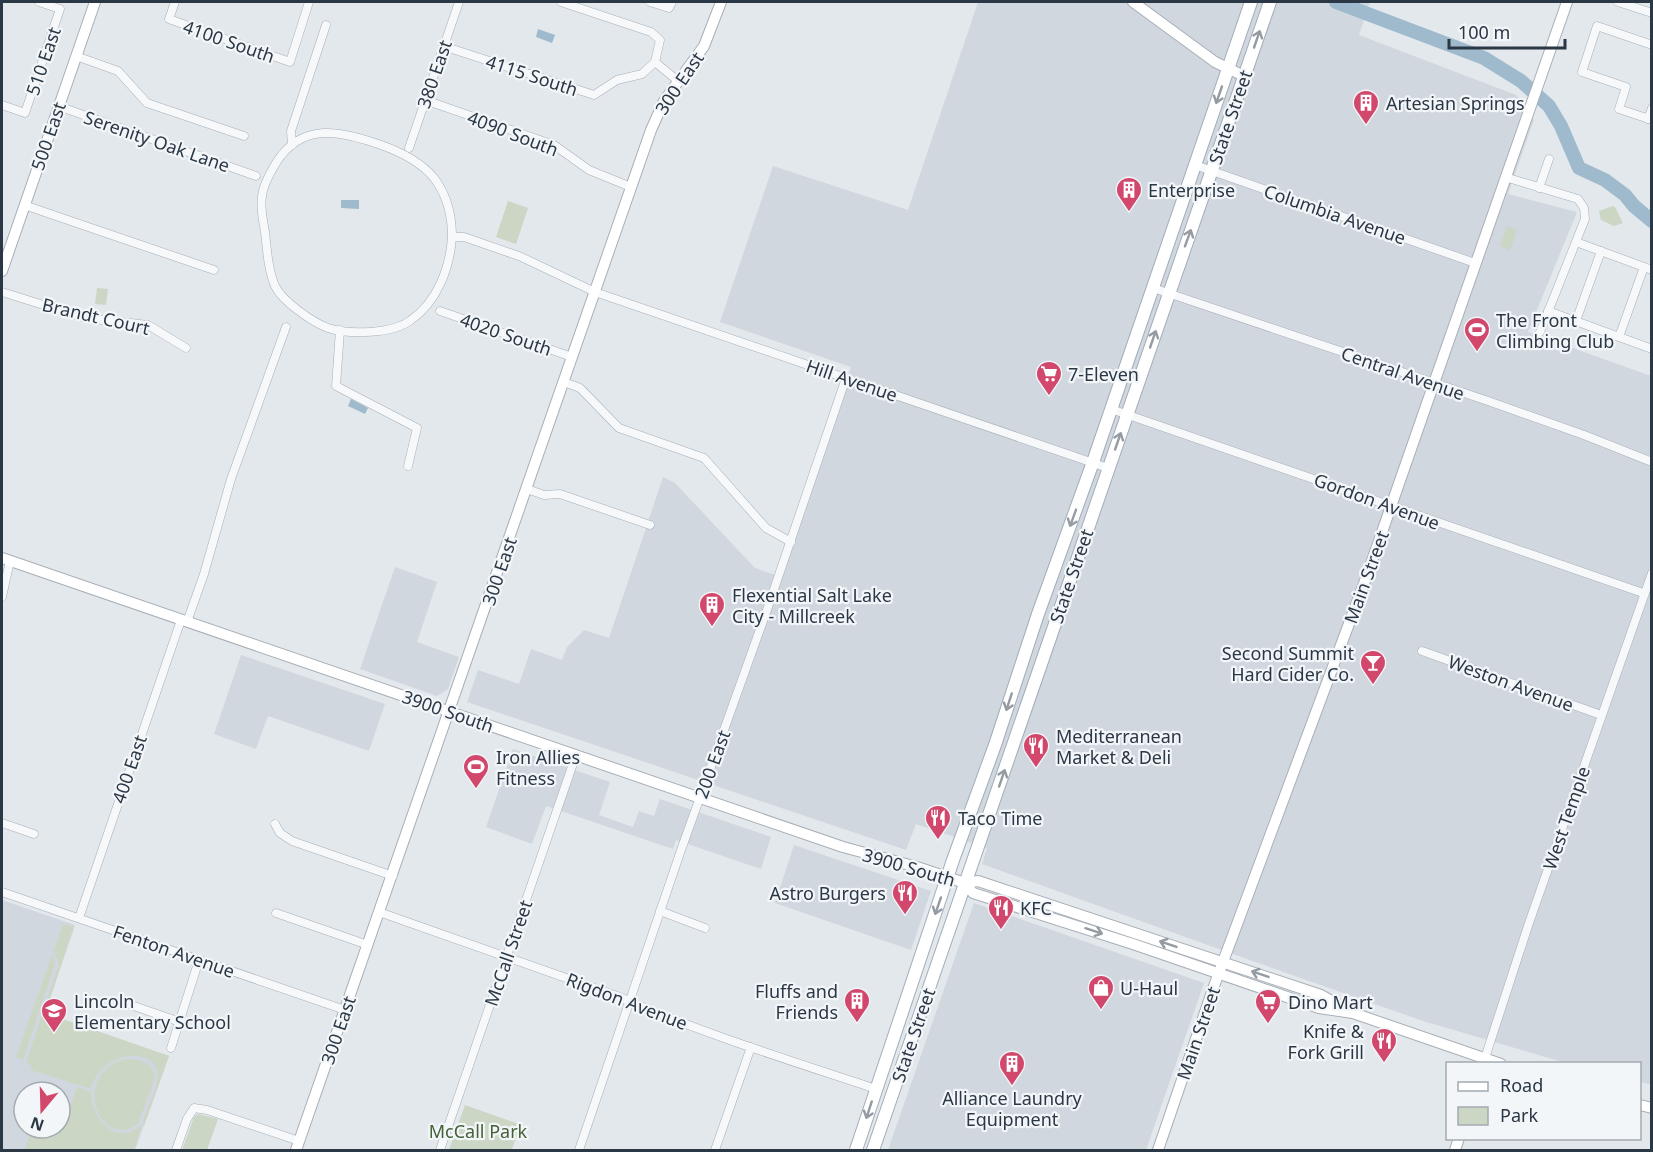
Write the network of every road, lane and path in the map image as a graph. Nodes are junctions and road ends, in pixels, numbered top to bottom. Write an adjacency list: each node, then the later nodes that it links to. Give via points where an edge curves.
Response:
1 (39, 2): 25 (street, 510 East, via 60,9 26,113)
2 (94, 2): 19 (street, 500 East)
3 (175, 2): 4 (street, 4100 South, via 169,19 290,62)
4 (309, 2)
5 (459, 2): 18 (street, 380 East)
6 (561, 2): 20 (street, via 651,32 660,40)
7 (650, 2): 8 (street, via 669,8)
8 (672, 2)
9 (721, 2): 23 (street, 300 East, via 704,46)
10 (1133, 2): 21 (street)
11 (1251, 2): 21 (main road, State Street)
12 (1270, 2): 22 (main road, State Street, one-way to 12)
13 (1567, 2): 36 (street, Main Street)
14 (1618, 2): 15 (street)
15 (1652, 13)
16 (326, 26): 30 (street, via 291,131)
17 (1652, 45): 28 (street, via 1597,26 1582,72 1626,87 1619,109)
18 (443, 46): 20 (street, 4115 South, via 594,95 618,80 642,74); 24 (street, 380 East)
19 (76, 56): 26 (street, 500 East); 29 (street, via 118,70 147,103)
20 (655, 62): 23 (street)
21 (1228, 69): 22 (street); 33 (main road, State Street, one-way to 33)
22 (1244, 76): 34 (main road, State Street)
23 (678, 81): 37 (street, 300 East, via 658,112)
24 (425, 100): 31 (street, 380 East); 37 (street, 4090 South, via 554,145 589,170)
25 (2, 105)
26 (58, 106): 35 (street, Serenity Oak Lane); 39 (street, 500 East)
27 (1652, 108): 28 (street)
28 (1650, 119)
29 (244, 136)
30 (291, 145): 40 (street, via 310,135 338,133 404,155 418,163 443,193); 55 (street, via 269,174 262,196 272,276 276,287 301,312 327,328)
31 (408, 147)
32 (1549, 159): 38 (street)
33 (1195, 165): 34 (street, Columbia Avenue); 47 (main road, State Street)
34 (1212, 170): 43 (street, Columbia Avenue); 50 (main road, State Street, one-way to 34)
35 (256, 176)
36 (1505, 177): 38 (street); 43 (street, Main Street)
37 (631, 187): 49 (street, 300 East)
38 (1539, 188): 41 (street, via 1578,199 1585,219)
39 (24, 205): 44 (street, 500 East); 46 (street)
40 (453, 237): 49 (street, Hill Avenue, via 464,237 519,256); 55 (street, via 448,264 436,291 409,322 365,333)
41 (1575, 242): 42 (street); 52 (street)
42 (1601, 251): 45 (street); 53 (street)
43 (1475, 263): 63 (street, Main Street)
44 (2, 266)
45 (1648, 269): 57 (street)
46 (214, 270)
47 (1153, 288): 50 (street, Central Avenue); 64 (main road, State Street)
48 (2, 292): 58 (street, Brandt Court, via 85,318 148,325)
49 (595, 292): 60 (street, 300 East); 61 (street, Hill Avenue)
50 (1169, 293): 63 (street, Central Avenue); 65 (main road, State Street, one-way to 50)
51 (440, 311): 60 (street, 4020 South)
52 (1548, 311): 53 (street); 56 (street)
53 (1576, 321): 57 (street)
54 (286, 327): 78 (street, 400 East, via 231,479 204,573)
55 (340, 330): 68 (street, via 336,386 417,428)
56 (1540, 332)
57 (1619, 337): 59 (street)
58 (186, 348)
59 (1652, 349)
60 (572, 357): 62 (street, 300 East)
61 (846, 378): 66 (street, Hill Avenue); 73 (street, 200 East)
62 (564, 382): 70 (street, 300 East); 73 (street, via 580,388 619,428 704,458 766,528)
63 (1433, 384): 67 (street, Central Avenue); 71 (street, Main Street)
64 (1111, 409): 65 (street, Gordon Avenue); 66 (main road, State Street)
65 (1127, 414): 69 (main road, State Street, one-way to 65); 71 (street, Gordon Avenue)
66 (1093, 462): 69 (street, Hill Avenue); 88 (main road, State Street, one-way to 88)
67 (1652, 462)
68 (408, 466)
69 (1108, 468): 89 (main road, State Street, one-way to 69)
70 (527, 489): 72 (street, via 544,495 560,494); 80 (street, 300 East)
71 (1391, 506): 76 (street, Gordon Avenue); 99 (street, Main Street)
72 (650, 525)
73 (791, 542): 83 (street, 200 East)
74 (6, 559): 77 (street); 78 (street, 3900 South)
75 (1652, 573): 76 (street, West Temple)
76 (1643, 593): 81 (street, West Temple)
77 (2, 597)
78 (184, 621): 80 (street, 3900 South); 94 (street, 400 East)
79 (1422, 651): 81 (street, Weston Avenue)
80 (450, 712): 82 (street, 3900 South); 87 (street, 300 East)
81 (1601, 715): 108 (street, West Temple)
82 (576, 755): 83 (street, 3900 South); 97 (street, McCall Street)
83 (700, 798): 88 (street, 3900 South, via 843,848); 91 (street, 200 East)
84 (2, 823): 86 (street)
85 (275, 824): 87 (street, via 292,841)
86 (34, 834)
87 (393, 876): 92 (street, 300 East)
88 (947, 877): 89 (street, 3900 South); 109 (main road, State Street, one-way to 109)
89 (965, 883): 99 (street, 3900 South, one-way to 89, via 978,881); 100 (street, 3900 South, one-way to 100, via 974,893); 116 (main road, State Street)
90 (2, 892): 94 (street, Fenton Avenue)
91 (660, 911): 95 (street); 101 (street, 200 East)
92 (379, 912): 96 (street, 300 East); 97 (street, Rigdon Avenue)
93 (276, 913): 96 (street)
94 (79, 918): 98 (street, Fenton Avenue)
95 (705, 928)
96 (368, 945): 103 (street, 300 East)
97 (506, 958): 101 (street, Rigdon Avenue); 112 (street, McCall Street)
98 (199, 960): 103 (street, Fenton Avenue); 105 (street)
99 (1224, 962): 100 (street, Main Street); 104 (street, 3900 South, one-way to 99, via 1321,995)
100 (1219, 974): 104 (street, 3900 South, via 1319,1008); 117 (street, Main Street)
101 (630, 1001): 106 (street, Rigdon Avenue); 113 (street, 200 East)
102 (131, 1005): 105 (street)
103 (345, 1010): 110 (street, 300 East)
104 (1353, 1013): 108 (street, 3900 South)
105 (180, 1022): 107 (street)
106 (751, 1047): 109 (street, Rigdon Avenue); 114 (street)
107 (171, 1048)
108 (1484, 1061)
109 (876, 1089): 115 (main road, State Street, one-way to 115)
110 (298, 1146): 111 (street, via 194,1108)
111 (176, 1150)
112 (440, 1150)
113 (579, 1150)
114 (715, 1150)
115 (856, 1150)
116 (873, 1150)
117 (1158, 1150)

